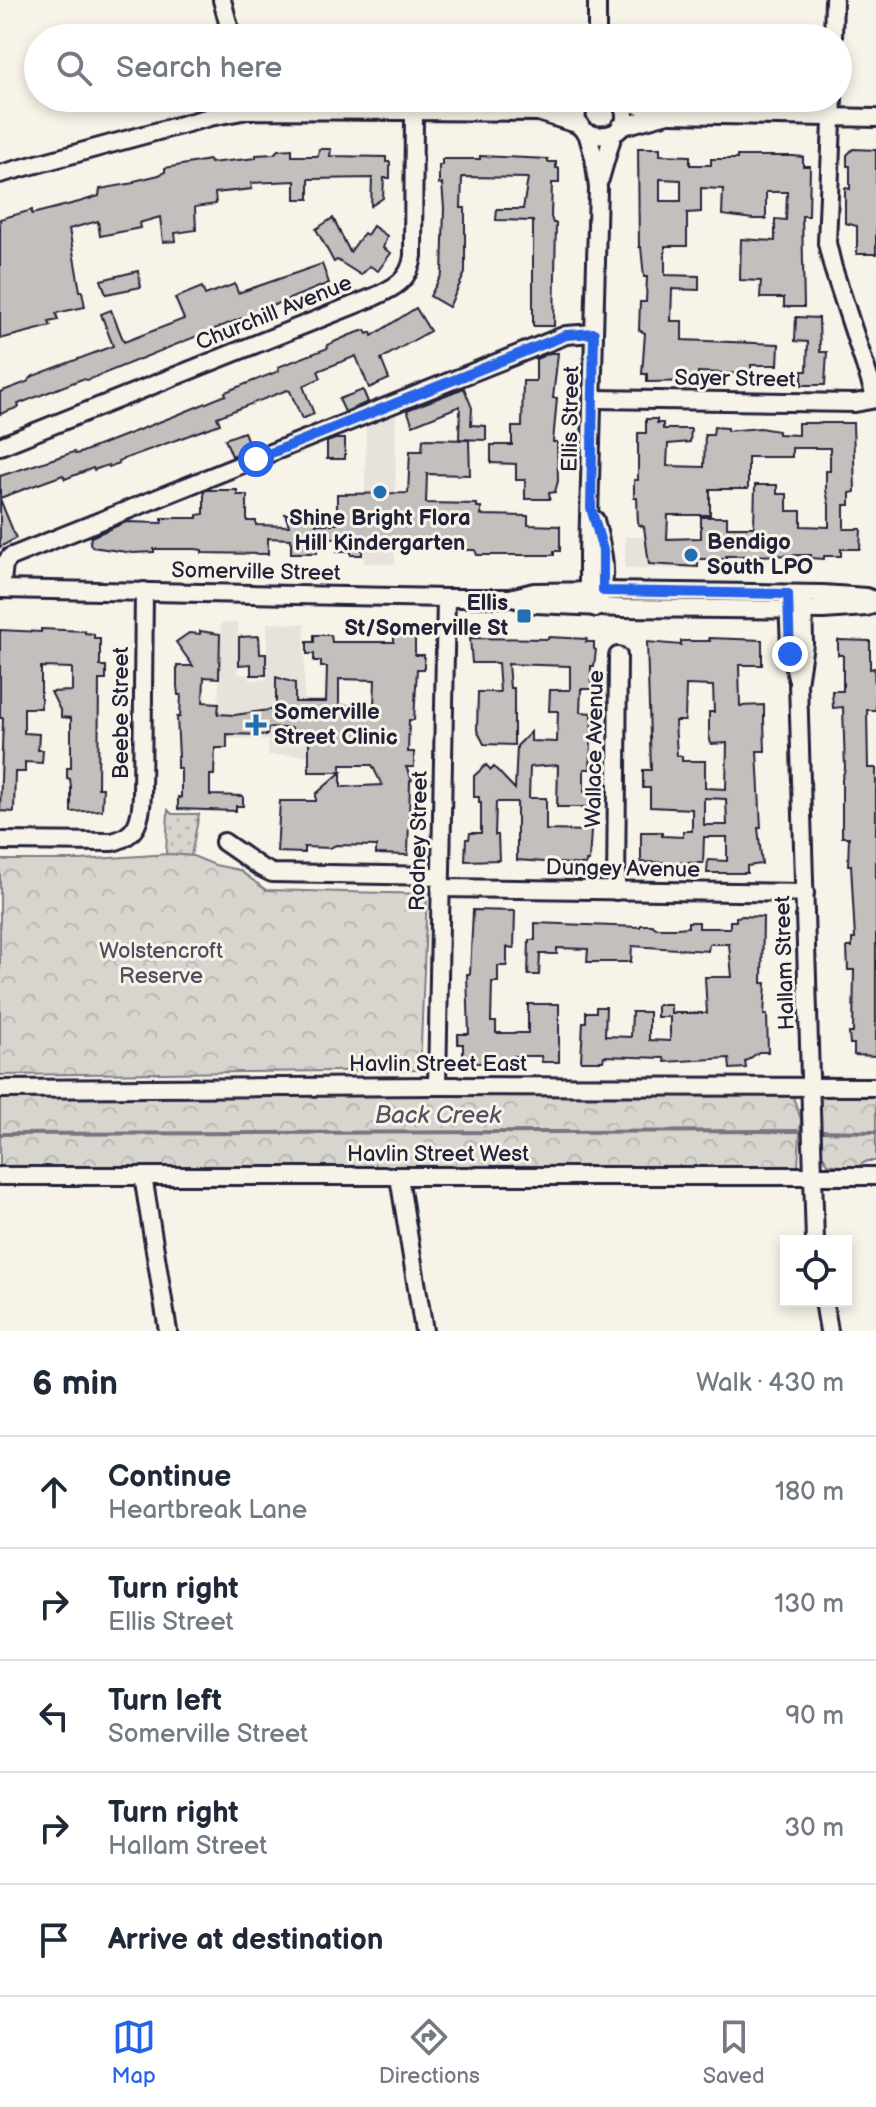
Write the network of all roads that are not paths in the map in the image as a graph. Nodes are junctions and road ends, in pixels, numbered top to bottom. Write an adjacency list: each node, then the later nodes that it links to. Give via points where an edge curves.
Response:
1 (222, 0): 4 (street)
2 (597, 0): 5 (street)
3 (834, 0): 6 (street)
4 (228, 24)
5 (598, 24)
6 (833, 24)
7 (230, 112): 19 (street)
8 (414, 112): 9 (street); 24 (street, Churchill Avenue, via 413,256 399,284)
9 (538, 112): 17 (street)
10 (577, 112): 17 (street, Ellis Street)
11 (624, 112): 18 (street, Ellis Street)
12 (663, 112): 14 (street)
13 (832, 112): 15 (street)
14 (670, 114): 15 (street); 18 (street)
15 (831, 117): 16 (street); 23 (street, via 829,255)
16 (876, 118)
17 (583, 129): 18 (street, via 600,138); 20 (street, Ellis Street)
18 (617, 131): 20 (street, Ellis Street)
19 (0, 174)
20 (598, 188): 21 (street, Ellis Street)
21 (594, 333): 22 (street, Ellis Street); 25 (street, via 566,335 10,557)
22 (593, 399): 23 (street, Sayer Street); 27 (street, Ellis Street)
23 (876, 399)
24 (0, 446)
25 (1, 589): 26 (street, Somerville Street)
26 (144, 591): 28 (street, Somerville Street); 34 (street, Beebe Street, via 139,822 132,833 112,842)
27 (595, 591): 29 (street, Somerville Street, via 534,592); 30 (street, Somerville Street); 32 (street, Ellis Street)
28 (446, 598): 29 (street, Somerville Street); 36 (street, Rodney Street)
29 (510, 598): 32 (street, Somerville Street)
30 (796, 602): 31 (street, Somerville Street, via 866,607); 32 (street, Somerville Street); 38 (street, Hallam Street, via 804,644 798,683)
31 (876, 602)
32 (596, 608)
33 (618, 656): 37 (street, Wallace Avenue)
34 (0, 841)
35 (224, 842): 36 (street, Dungey Avenue, via 272,873)
36 (440, 882): 37 (street, Dungey Avenue); 40 (street, Rodney Street)
37 (616, 891): 38 (street, Dungey Avenue)
38 (805, 893): 39 (street, Hallam Street)
39 (811, 1085): 40 (street, Havlin Street East); 41 (street, Havlin Street East); 43 (street, Hallam Street)
40 (437, 1086): 42 (street, Havlin Street East)
41 (876, 1087)
42 (0, 1089)
43 (813, 1175): 46 (street, Havlin Street West); 47 (street, Havlin Street West); 48 (street, Hallam Street)
44 (0, 1176): 45 (street, Havlin Street West)
45 (143, 1176): 47 (street, Havlin Street West); 50 (street)
46 (876, 1176)
47 (399, 1177): 51 (street)
48 (815, 1235)
49 (825, 1307): 52 (street)
50 (168, 1331)
51 (424, 1331)
52 (829, 1331)

